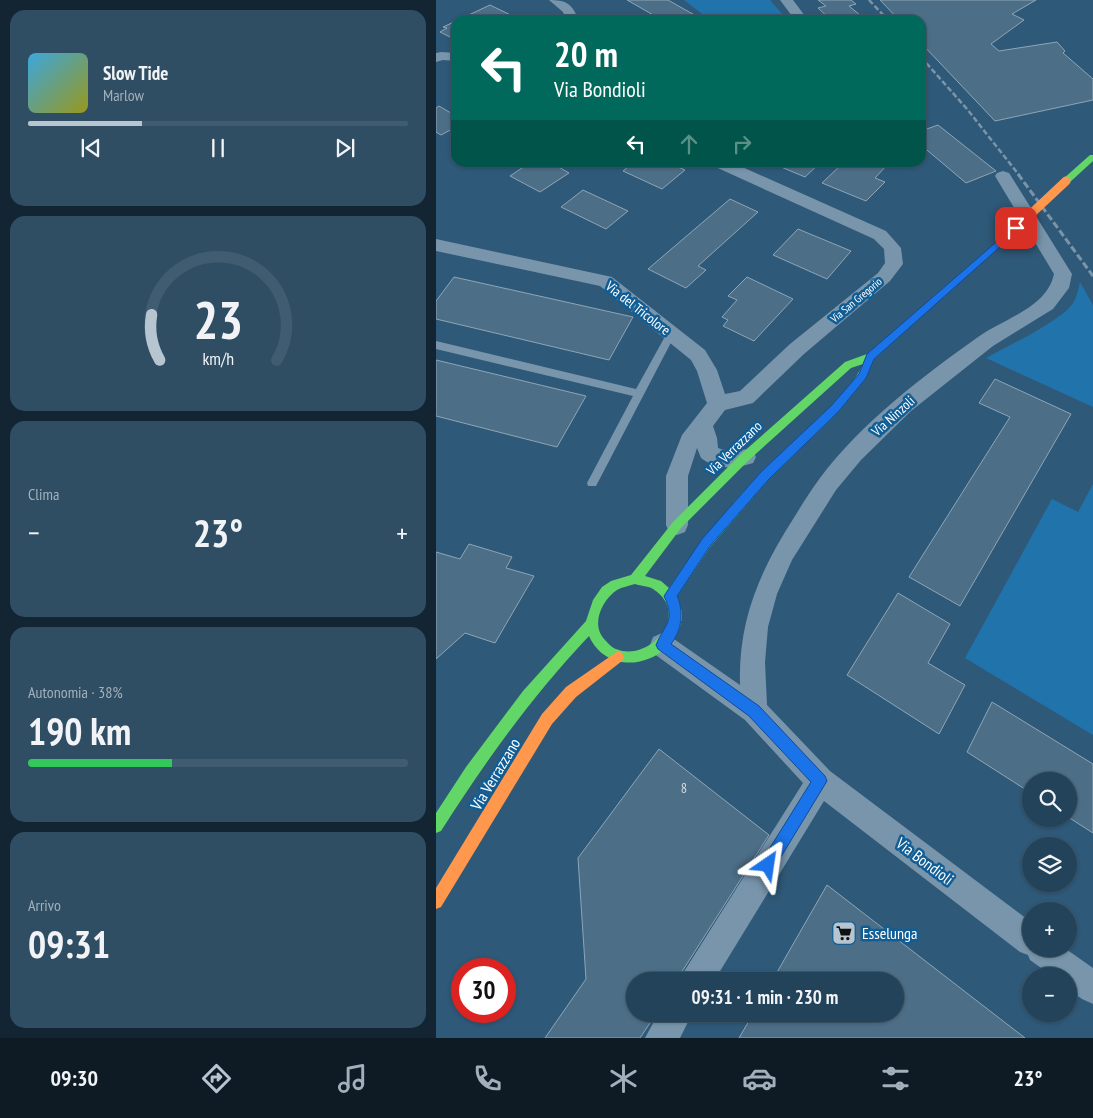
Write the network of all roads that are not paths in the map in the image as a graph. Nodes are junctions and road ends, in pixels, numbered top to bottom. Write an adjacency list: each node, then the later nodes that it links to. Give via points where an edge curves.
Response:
1 (555, 0): 3 (street)
2 (786, 0): 4 (street)
3 (570, 15)
4 (798, 15)
5 (451, 57): 6 (street)
6 (436, 58)
7 (1093, 157): 13 (main road, Via Verrazzano, bridge)
8 (728, 167): 15 (street, Via San Gregorio, via 880,235 892,248 894,264 884,277 797,349 746,397)
9 (1003, 176): 25 (street, Via Ninzoli, via 1063,274 1060,288 1047,304 986,341 904,405 874,431 828,484 783,554 765,594 756,626 752,662)
10 (436, 245): 11 (street, Via del Tricolore, via 606,281)
11 (671, 333): 14 (lane); 15 (street, Via del Tricolore, via 698,355 707,370)
12 (436, 345): 14 (lane)
13 (870, 357): 17 (main road, Via Verrazzano, via 848,365); 21 (main road, Via Verrazzano, via 863,375 834,409 765,476 706,543)
14 (639, 394): 18 (lane)
15 (718, 404): 16 (street)
16 (702, 425): 17 (street, via 708,438 708,452 726,460); 19 (street, via 689,441 677,476)
17 (744, 457): 19 (main road, Via Verrazzano)
18 (592, 484)
19 (677, 525): 20 (main road, Via Verrazzano)
20 (635, 580): 21 (main road, Via Verrazzano, via 661,586); 22 (main road, Via Verrazzano, via 613,586 604,594 593,614)
21 (670, 596): 23 (main road, via 676,615 670,636)
22 (592, 624): 24 (main road, via 600,645); 27 (main road, Via Verrazzano, via 555,660 520,702 473,766)
23 (662, 645): 24 (main road, via 642,656); 25 (street, Via Bondioli)
24 (618, 656): 28 (main road, Via Verrazzano, via 580,683 552,712)
25 (754, 711): 26 (street, Via Bondioli)
26 (820, 781): 29 (street, Via Bondioli); 31 (street)
27 (436, 826)
28 (436, 902)
29 (1022, 934)
30 (1052, 957): 32 (street)
31 (702, 972)
32 (1093, 988)
33 (671, 1022): 34 (street)
34 (661, 1038)

